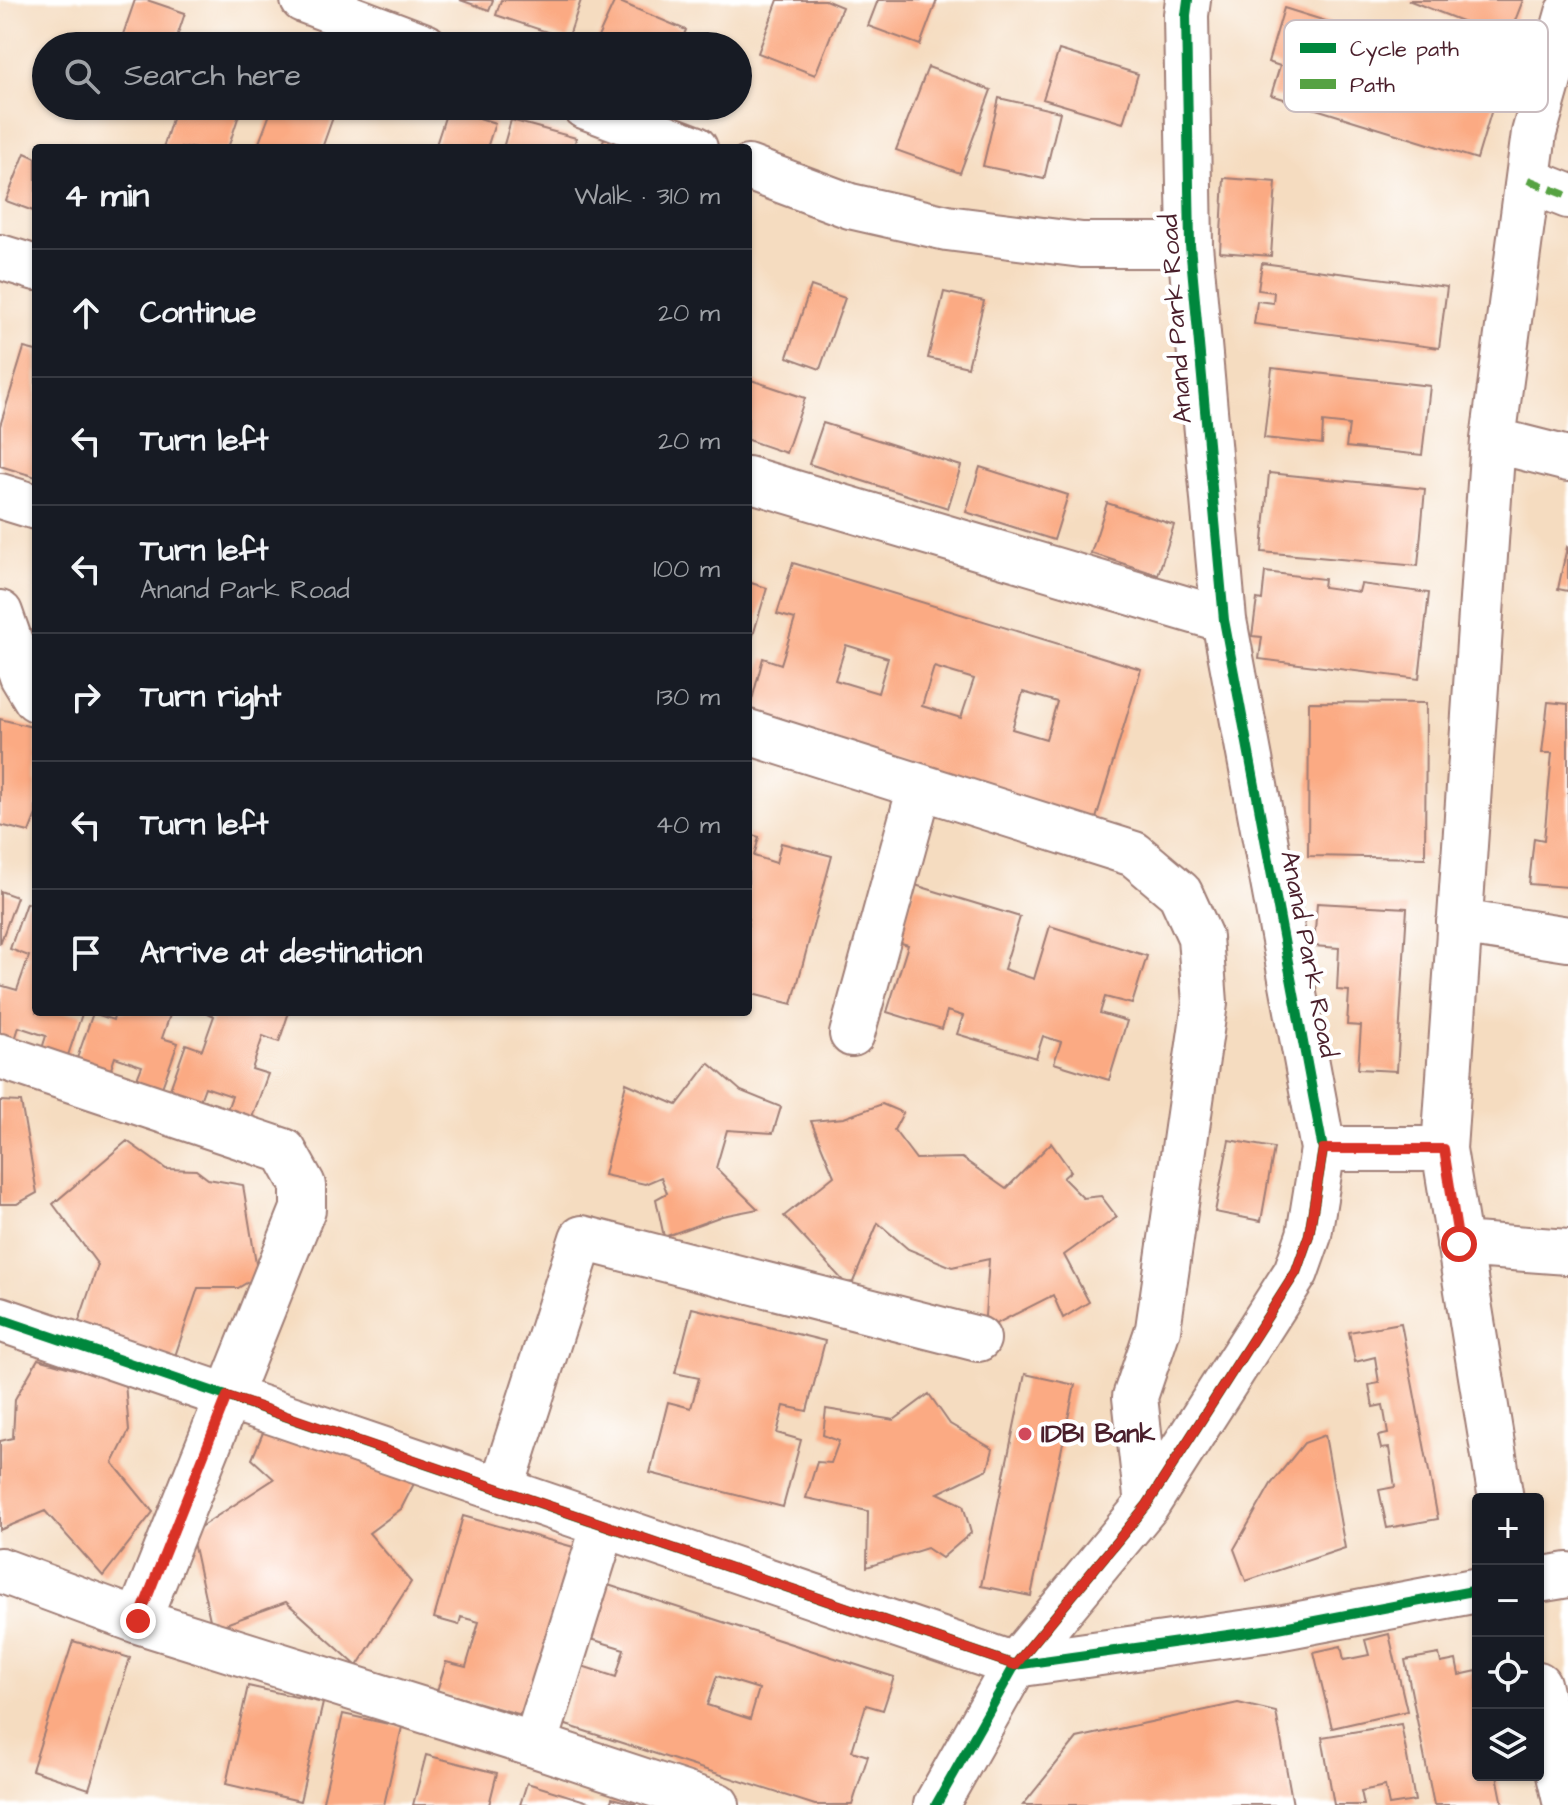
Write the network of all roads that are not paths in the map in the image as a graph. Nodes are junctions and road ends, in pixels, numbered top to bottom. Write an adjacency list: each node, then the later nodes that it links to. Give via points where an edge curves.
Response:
1 (303, 0): 4 (street)
2 (1188, 0): 12 (street, Anand Park Road)
3 (1568, 13): 5 (street)
4 (388, 32)
5 (1548, 84)
6 (1540, 112): 10 (street)
7 (621, 120): 8 (street)
8 (684, 144)
9 (752, 169): 12 (street, via 850,206 947,228 1082,245)
10 (1528, 180): 11 (street); 15 (street)
11 (1568, 196)
12 (1190, 245): 21 (street, Anand Park Road)
13 (0, 257): 14 (street)
14 (32, 267)
15 (1493, 440): 16 (street); 25 (street)
16 (1568, 459)
17 (752, 480): 21 (street)
18 (0, 496): 19 (street)
19 (32, 506)
20 (0, 613): 22 (street)
21 (1224, 620): 29 (street, Anand Park Road)
22 (19, 687)
23 (752, 733): 24 (street)
24 (920, 787): 27 (street); 38 (street, via 1134,854 1180,893 1200,937 1205,1003 1158,1329 1135,1397)
25 (1459, 922): 26 (street); 30 (street)
26 (1568, 939)
27 (852, 1034)
28 (0, 1056): 35 (street, via 284,1151 303,1185 303,1209)
29 (1323, 1149): 30 (street); 38 (street, Anand Park Road, via 1309,1235 1296,1272)
30 (1444, 1149): 31 (street)
31 (1459, 1244): 32 (street); 37 (street)
32 (1568, 1252)
33 (0, 1319): 35 (street)
34 (978, 1339): 36 (street, via 582,1238)
35 (227, 1396): 36 (street); 44 (street)
36 (501, 1490): 39 (street)
37 (1500, 1493)
38 (1147, 1505): 45 (street, Anand Park Road)
39 (604, 1525): 45 (street); 47 (street)
40 (0, 1570): 44 (street)
41 (1568, 1575): 42 (street)
42 (1544, 1579)
43 (1472, 1591): 45 (street, via 1278,1628)
44 (138, 1621): 47 (street)
45 (1015, 1665): 50 (street, Anand Park Road)
46 (1544, 1709): 48 (street)
47 (535, 1745): 49 (street)
48 (1565, 1795)
49 (717, 1805)
50 (936, 1805)

